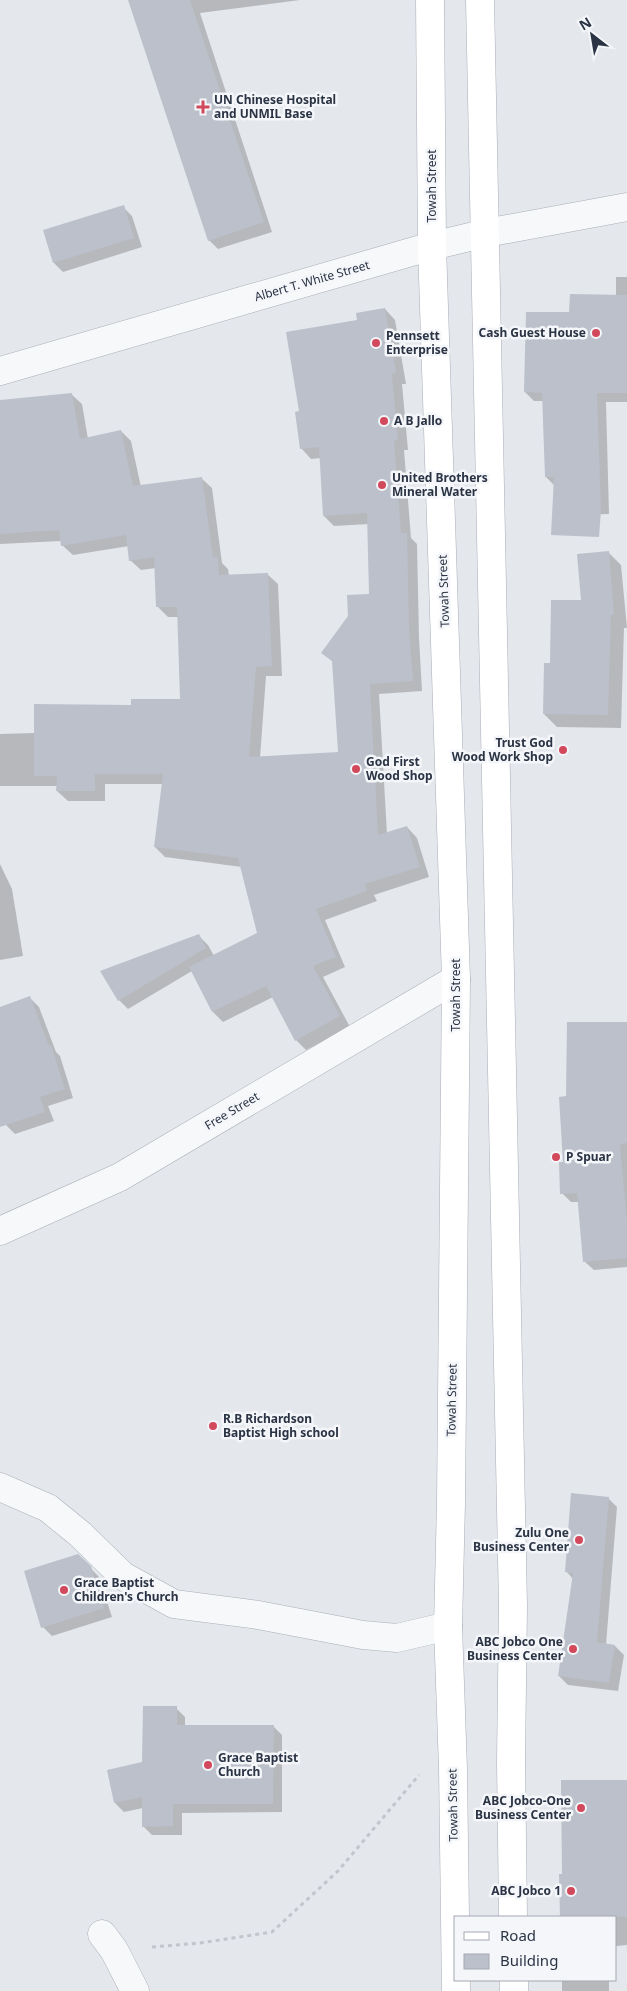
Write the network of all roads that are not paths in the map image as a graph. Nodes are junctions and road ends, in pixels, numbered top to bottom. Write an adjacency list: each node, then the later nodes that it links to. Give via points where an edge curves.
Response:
1 (430, 0): 5 (street, Towah Street)
2 (480, 0): 4 (street)
3 (627, 207): 4 (street, Albert T. White Street)
4 (486, 233): 5 (street, Albert T. White Street); 12 (street, via 514,1606)
5 (432, 246): 6 (street, Albert T. White Street); 7 (street, Towah Street)
6 (0, 371)
7 (456, 978): 8 (street, Free Street, via 120,1177); 10 (street, Towah Street)
8 (0, 1231)
9 (0, 1487): 10 (street, via 48,1508 123,1576 174,1604 397,1638)
10 (448, 1626): 11 (street, Towah Street)
11 (455, 1916)
12 (513, 1916)
13 (108, 1942): 14 (street)
14 (135, 1991)

